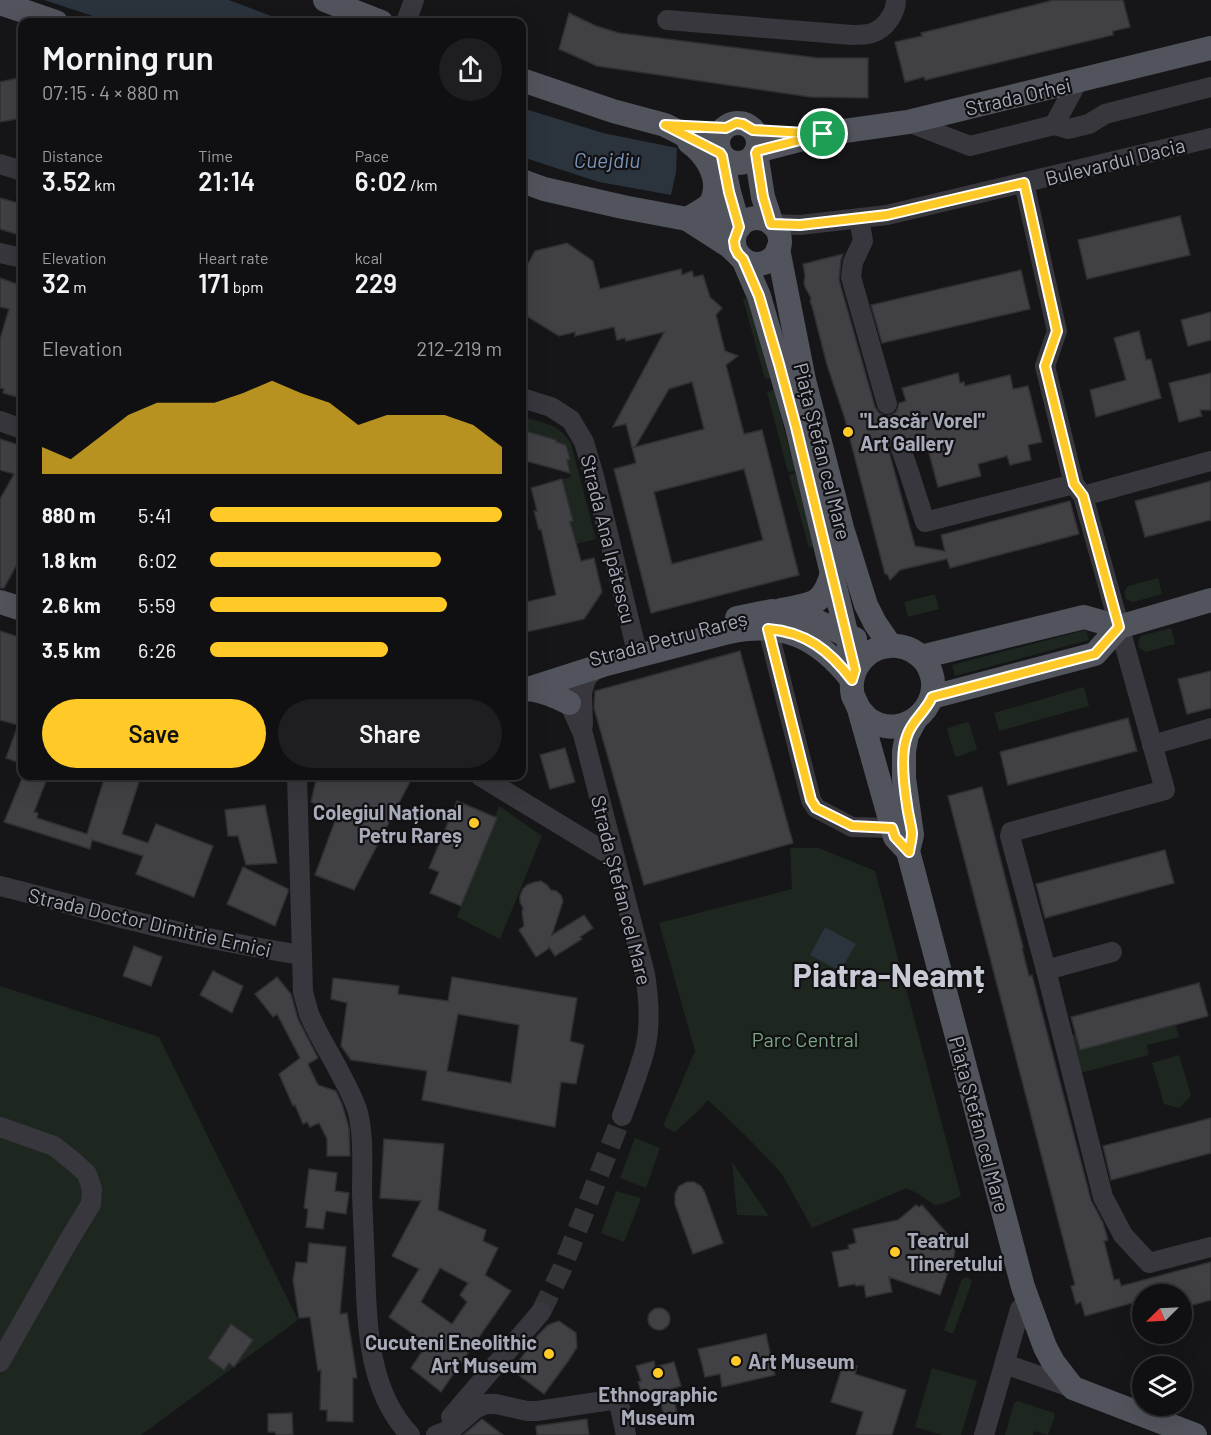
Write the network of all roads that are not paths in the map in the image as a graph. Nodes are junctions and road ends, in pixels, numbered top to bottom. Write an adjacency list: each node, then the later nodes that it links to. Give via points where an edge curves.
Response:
1 (414, 0): 7 (street)
2 (896, 0): 8 (street, via 891,17 872,34)
3 (332, 2): 6 (main road)
4 (0, 3): 5 (main road)
5 (44, 18)
6 (371, 18)
7 (407, 18)
8 (667, 20)
9 (1211, 48): 11 (main road, Strada Orhei)
10 (526, 81): 14 (main road)
11 (1078, 81): 13 (main road, Strada Orhei); 15 (street)
12 (1211, 87): 15 (street, via 1105,114 1089,124 1068,129)
13 (908, 122): 15 (street, via 970,146); 18 (main road, Strada Orhei)
14 (665, 125): 16 (main road); 19 (main road); 25 (main road, via 695,147 710,164 715,177 713,198 707,207)
15 (1054, 125)
16 (726, 128): 18 (main road, via 743,124); 19 (main road, via 718,139)
17 (1211, 138): 23 (street, Bulevardul Dacia)
18 (755, 145): 19 (main road, via 752,159 740,164); 26 (main road)
19 (721, 154): 28 (main road)
20 (0, 164): 21 (street)
21 (18, 170)
22 (526, 182): 25 (main road)
23 (1024, 183): 24 (street, Bulevardul Dacia, via 898,213); 39 (street, via 1057,331 1045,366)
24 (859, 218): 27 (street, Bulevardul Dacia); 34 (street, via 863,241 851,277)
25 (687, 219): 28 (main road, via 718,218); 32 (main road)
26 (771, 224): 27 (street, Bulevardul Dacia); 28 (main road, via 758,218); 29 (main road, via 779,235)
27 (800, 225): 29 (street)
28 (739, 227): 32 (main road, via 734,241)
29 (778, 249): 32 (main road, via 763,263); 48 (main road, Piața Ștefan cel Mare, via 804,380 842,528)
30 (0, 253): 31 (street)
31 (18, 257)
32 (743, 259): 40 (main road, Piața Ștefan cel Mare, via 759,296 779,364)
33 (526, 399): 47 (street, Strada Ana Ipătescu, via 552,406 571,420 584,442)
34 (887, 404)
35 (0, 421): 36 (street)
36 (18, 426)
37 (901, 449): 39 (street, via 924,522)
38 (1211, 461): 39 (street)
39 (1079, 490): 45 (street)
40 (832, 573): 44 (main road, via 828,589 816,602); 46 (main road, Piața Ștefan cel Mare)
41 (1211, 600): 45 (main road)
42 (0, 602): 43 (main road)
43 (18, 608)
44 (770, 620): 46 (main road, Strada Petru Rareș, via 814,620); 47 (main road, Strada Petru Rareș, via 734,618); 50 (main road, Strada Petru Rareș); 51 (main road, Strada Petru Rareș, via 807,639); 63 (street, via 811,800 816,808 852,826)
45 (1109, 624): 49 (main road, via 1084,617); 54 (main road, via 1095,654); 60 (street)
46 (846, 634): 48 (main road, Strada Petru Rareș); 51 (main road, Piața Ștefan cel Mare)
47 (635, 644): 52 (main road, Strada Petru Rareș, via 592,656 579,663)
48 (881, 648): 49 (main road, via 901,646); 51 (main road, via 865,656)
49 (921, 657): 54 (main road, via 932,675)
50 (596, 668): 52 (main road, Strada Petru Rareș); 59 (street, Strada Ștefan cel Mare, via 586,679 582,693)
51 (854, 675): 56 (main road, via 853,695)
52 (570, 676): 53 (main road, Strada Petru Rareș); 55 (street, Strada Ștefan cel Mare, via 566,686)
53 (526, 690): 55 (main road, via 542,691)
54 (932, 697): 57 (main road)
55 (569, 703): 59 (street, Strada Ștefan cel Mare)
56 (859, 709): 57 (main road, via 867,718 891,727); 63 (main road, Piața Ștefan cel Mare)
57 (915, 720): 64 (main road, Piața Ștefan cel Mare, via 904,751 912,835)
58 (1211, 728): 60 (street)
59 (583, 734): 65 (street, Strada Ștefan cel Mare)
60 (1152, 745): 69 (street, via 1165,789 1011,832)
61 (297, 780): 68 (street, Strada Doctor Dimitrie Ernici)
62 (487, 780): 65 (street)
63 (892, 828): 64 (main road, Piața Ștefan cel Mare)
64 (909, 852): 73 (main road, Piața Ștefan cel Mare)
65 (615, 858): 70 (street, Strada Ștefan cel Mare, via 648,993 645,1047)
66 (0, 886): 68 (street, Strada Doctor Dimitrie Ernici, via 134,921)
67 (1112, 952): 69 (street)
68 (301, 956): 78 (street, Strada Doctor Dimitrie Ernici, via 303,992 310,1015 358,1114 371,1349 384,1397)
69 (1046, 970): 72 (street, via 1102,1197 1123,1235 1149,1263)
70 (622, 1116)
71 (0, 1127): 75 (street, via 54,1146 87,1174 92,1189 91,1204)
72 (1211, 1247)
73 (1028, 1301): 76 (street, via 1020,1309); 77 (main road, Piața Ștefan cel Mare, via 1045,1347)
74 (541, 1312): 79 (street)
75 (0, 1362)
76 (1005, 1364): 77 (street); 81 (street)
77 (1073, 1388): 82 (main road)
78 (410, 1435)
79 (436, 1435): 80 (street, via 452,1429 486,1404 537,1411 618,1399)
80 (626, 1435)
81 (984, 1435)
82 (1195, 1435)

